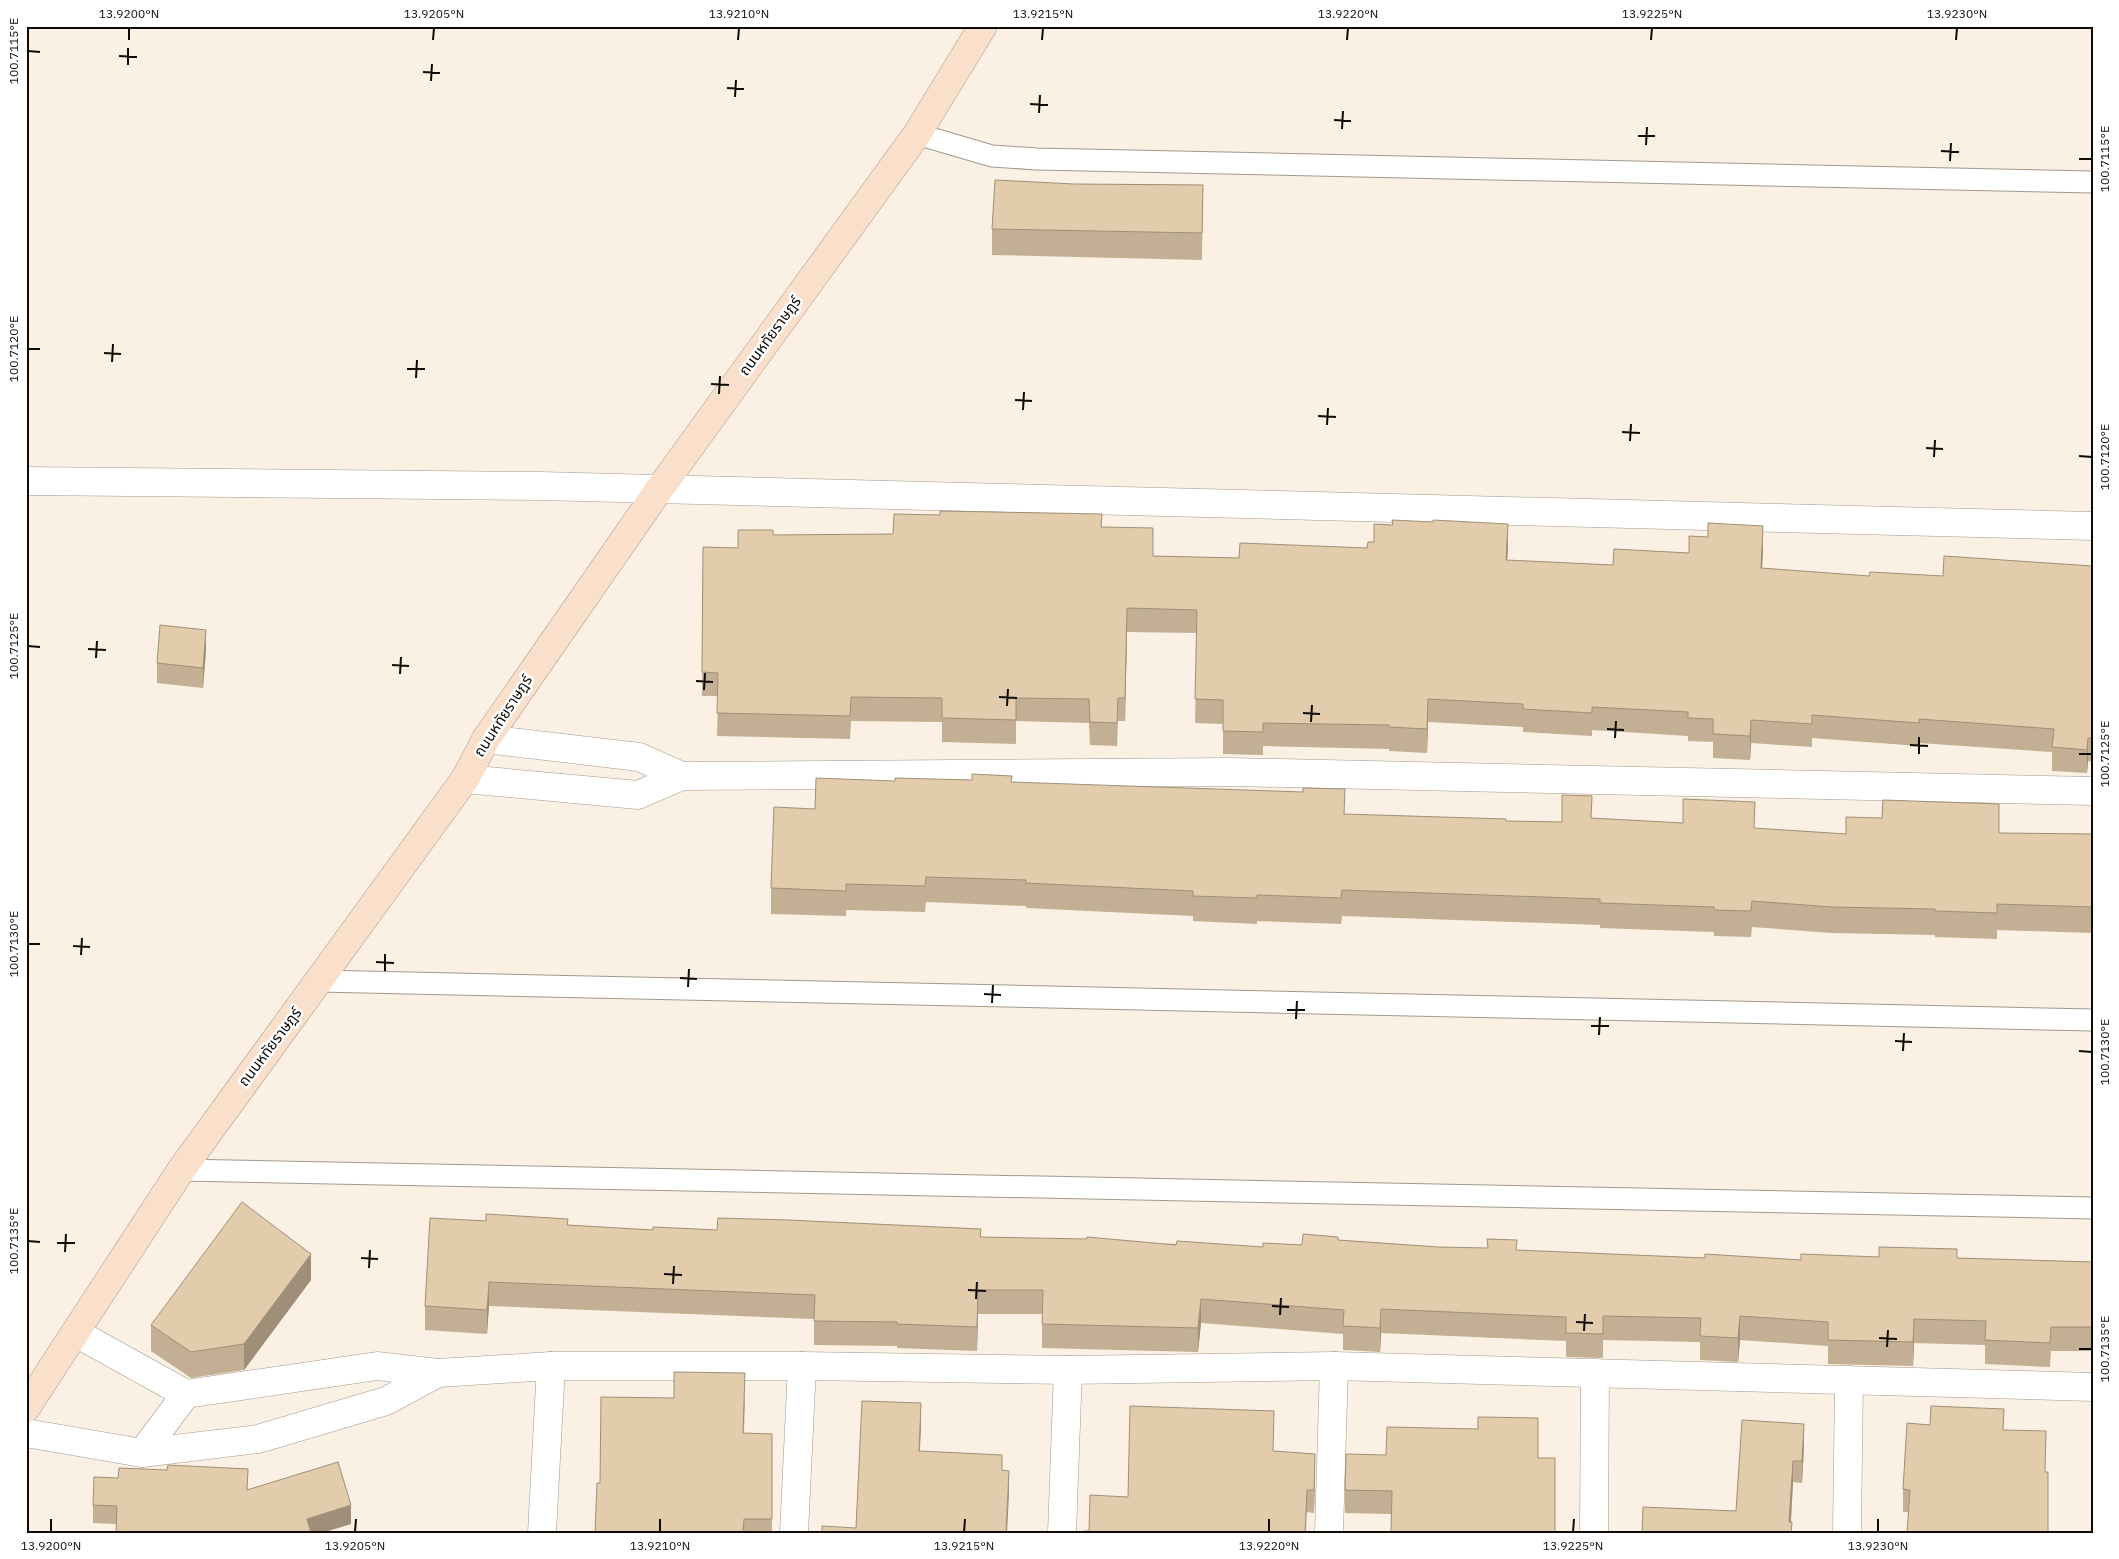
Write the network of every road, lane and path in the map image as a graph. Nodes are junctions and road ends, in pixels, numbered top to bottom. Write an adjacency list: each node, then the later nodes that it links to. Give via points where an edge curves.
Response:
1 (983, 26): 2 (main road, ถนนหทัยราษฎร์)
2 (918, 134): 3 (lane, via 992,156 1037,160); 5 (main road, ถนนหทัยราษฎร์)
3 (2093, 182)
4 (26, 481): 5 (street)
5 (658, 490): 6 (street); 7 (main road, ถนนหทัยราษฎร์)
6 (2093, 526)
7 (486, 739): 8 (street, via 639,757); 9 (main road, ถนนหทัยราษฎร์)
8 (682, 776): 9 (street, via 638,795); 10 (street, via 1231,772)
9 (465, 778): 11 (main road, ถนนหทัยราษฎร์)
10 (2093, 792)
11 (320, 981): 12 (lane); 13 (main road, ถนนหทัยราษฎร์)
12 (2093, 1020)
13 (181, 1170): 14 (lane); 15 (main road, ถนนหทัยราษฎร์)
14 (2093, 1208)
15 (76, 1333): 24 (street); 25 (main road, ถนนหทัยราษฎร์)
16 (551, 1366): 17 (street); 20 (street); 28 (street)
17 (802, 1366): 19 (street); 29 (street)
18 (1334, 1366): 19 (street); 21 (street); 31 (street)
19 (1068, 1370): 30 (street)
20 (438, 1373): 24 (street, via 377,1366); 27 (street, via 386,1401 258,1439)
21 (1595, 1373): 22 (street); 32 (street)
22 (1849, 1380): 23 (street); 33 (street)
23 (2093, 1388)
24 (186, 1394): 27 (street)
25 (26, 1408)
26 (26, 1433): 27 (street)
27 (142, 1453)
28 (542, 1533)
29 (794, 1533)
30 (1062, 1533)
31 (1330, 1533)
32 (1594, 1533)
33 (1847, 1533)

